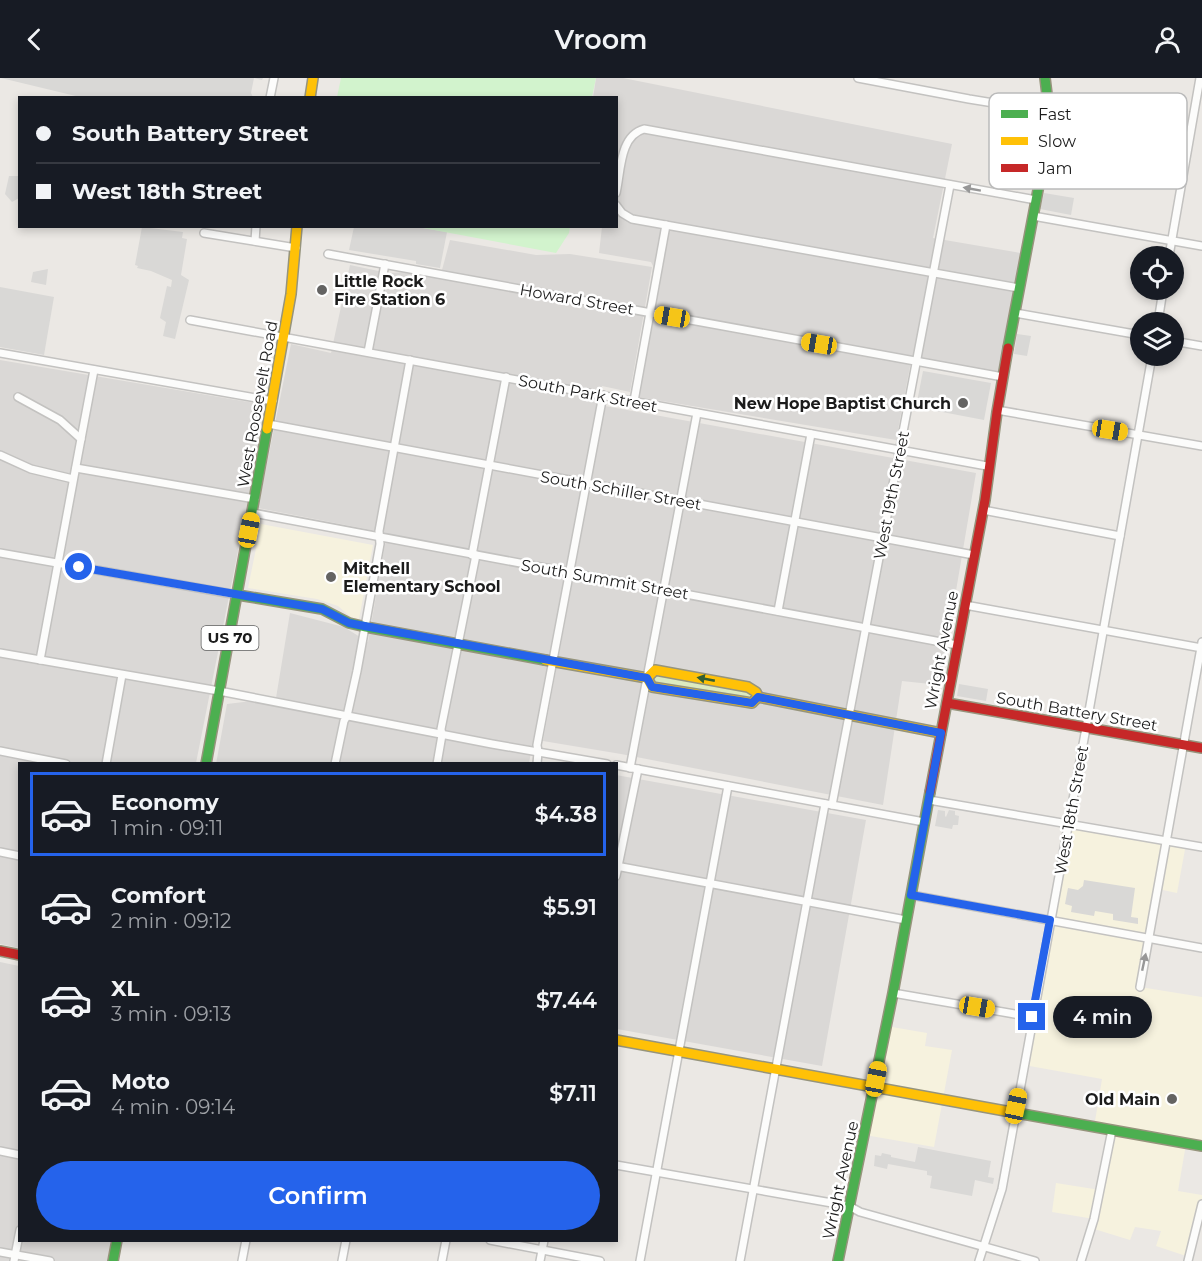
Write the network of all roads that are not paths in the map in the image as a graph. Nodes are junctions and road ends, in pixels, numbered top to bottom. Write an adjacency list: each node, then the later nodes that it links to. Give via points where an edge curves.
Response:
1 (274, 78): 8 (street)
2 (313, 78): 6 (main road)
3 (858, 78): 9 (street)
4 (1045, 78): 7 (main road, Wright Avenue)
5 (1200, 78): 10 (street)
6 (311, 93)
7 (1047, 93)
8 (270, 96)
9 (989, 104)
10 (1188, 144): 11 (street)
11 (1187, 150)
12 (618, 184): 13 (street, via 626,143 633,133 650,129)
13 (950, 185): 16 (street, one-way to 13); 30 (street, West 19th Street)
14 (1038, 189): 16 (main road, Wright Avenue)
15 (1181, 189): 24 (street)
16 (1036, 200): 18 (main road, Wright Avenue)
17 (618, 207): 19 (street, via 632,219)
18 (1033, 216): 24 (street); 31 (main road, Wright Avenue)
19 (666, 225): 30 (street); 32 (street)
20 (256, 228): 23 (street)
21 (297, 228): 27 (main road, West Roosevelt Road / US 70)
22 (204, 233): 23 (street)
23 (255, 241): 27 (street)
24 (1172, 241): 25 (street); 26 (street)
25 (1171, 246)
26 (1202, 246)
27 (296, 248): 36 (main road, West Roosevelt Road / US 70)
28 (328, 254): 29 (street, Howard Street)
29 (385, 264): 32 (street, Howard Street); 39 (street)
30 (932, 273): 31 (street); 42 (street, West 19th Street)
31 (1020, 288): 33 (main road, Wright Avenue)
32 (650, 313): 42 (street, Howard Street); 50 (street)
33 (1015, 313): 35 (street); 46 (main road, Wright Avenue)
34 (190, 320): 36 (street, South Park Street)
35 (1130, 333)
36 (284, 338): 39 (street, South Park Street); 49 (main road, West Roosevelt Road / US 70)
37 (1184, 343): 38 (street)
38 (1202, 346)
39 (368, 352): 41 (street, South Park Street)
40 (0, 353): 44 (street)
41 (410, 360): 45 (street, South Park Street); 58 (street)
42 (916, 362): 46 (street, Howard Street); 59 (street, West 19th Street)
43 (1150, 366): 55 (street, West 18th Street)
44 (94, 370): 49 (street); 56 (street)
45 (506, 377): 47 (street, South Park Street); 61 (street)
46 (1003, 377): 51 (main road, Wright Avenue)
47 (603, 395): 50 (street, South Park Street); 65 (street)
48 (18, 398): 56 (street, via 60,420)
49 (273, 401): 53 (main road, West Roosevelt Road / US 70)
50 (634, 401): 52 (street, South Park Street)
51 (997, 410): 55 (street); 62 (main road, Wright Avenue)
52 (697, 413): 54 (street, South Park Street); 67 (street)
53 (268, 424): 58 (street, South Schiller Street); 66 (main road, West Roosevelt Road / US 70)
54 (811, 434): 59 (street, South Park Street); 70 (street)
55 (1138, 434): 57 (street); 71 (street, West 18th Street)
56 (81, 439): 63 (street)
57 (1202, 446)
58 (394, 447): 61 (street, South Schiller Street); 72 (street)
59 (900, 450): 62 (street, South Park Street); 73 (street, West 19th Street)
60 (0, 455): 64 (street, via 31,469)
61 (489, 466): 65 (street, South Schiller Street); 75 (street)
62 (987, 466): 68 (main road, Wright Avenue)
63 (76, 468): 64 (street); 66 (street)
64 (73, 479): 77 (street)
65 (586, 483): 67 (street, South Schiller Street); 78 (street)
66 (255, 499): 69 (main road, West Roosevelt Road / US 70)
67 (681, 501): 70 (street, South Schiller Street); 79 (street)
68 (982, 510): 71 (street); 76 (main road, Wright Avenue)
69 (253, 513): 72 (street, South Summit Street); 80 (main road, West Roosevelt Road / US 70)
70 (795, 522): 73 (street, South Schiller Street); 82 (street)
71 (1120, 536): 85 (street, West 18th Street)
72 (379, 537): 75 (street, South Summit Street); 83 (street)
73 (882, 539): 76 (street, South Schiller Street); 84 (street, West 19th Street)
74 (0, 553): 77 (street)
75 (474, 555): 78 (street, South Summit Street); 86 (street)
76 (974, 555): 81 (main road, Wright Avenue)
77 (57, 564): 80 (street); 90 (street)
78 (570, 573): 79 (street, South Summit Street); 91 (street)
79 (663, 589): 82 (street, South Summit Street); 93 (street)
80 (238, 595): 83 (main road, via 322,609); 94 (main road, West Roosevelt Road / US 70)
81 (965, 605): 85 (street); 87 (main road, Wright Avenue)
82 (778, 611): 84 (street, South Summit Street)
83 (366, 627): 86 (main road); 98 (street)
84 (865, 627): 87 (street, South Summit Street); 97 (street, West 19th Street)
85 (1103, 630): 88 (street); 99 (street, West 18th Street)
86 (458, 644): 91 (main road); 101 (street)
87 (957, 645): 96 (main road, Wright Avenue)
88 (1202, 646): 102 (street)
89 (0, 653): 90 (street)
90 (40, 660): 92 (street)
91 (553, 661): 93 (main road); 105 (street)
92 (122, 675): 94 (street); 107 (street)
93 (647, 678): 95 (main road, via 652,687 752,703); 95 (main road, one-way to 93, via 748,687 655,670); 114 (street)
94 (219, 691): 98 (street); 108 (main road, West Roosevelt Road / US 70)
95 (758, 697): 97 (main road)
96 (947, 703): 99 (main road, South Battery Street); 100 (main road, Wright Avenue)
97 (849, 715): 100 (main road); 117 (street, West 19th Street)
98 (347, 716): 101 (street); 109 (street)
99 (1086, 728): 102 (main road, South Battery Street); 119 (street, West 18th Street)
100 (941, 733): 116 (main road, Wright Avenue)
101 (442, 735): 105 (street); 110 (street)
102 (1183, 745): 103 (main road, South Battery Street); 120 (street)
103 (1202, 748)
104 (0, 751): 106 (street)
105 (538, 752): 111 (street); 112 (street)
106 (56, 762)
107 (106, 762)
108 (206, 762)
109 (335, 762)
110 (437, 762)
111 (537, 762)
112 (596, 762)
113 (618, 765): 114 (street)
114 (634, 768): 115 (street); 124 (street)
115 (728, 786): 117 (street); 126 (street)
116 (929, 800): 118 (main road, Wright Avenue); 119 (street)
117 (829, 804): 118 (street); 128 (street, West 19th Street)
118 (924, 822): 127 (main road, Wright Avenue)
119 (1069, 823): 120 (street); 130 (street, West 18th Street)
120 (1166, 840): 121 (street); 131 (street)
121 (1202, 847)
122 (0, 852): 123 (street)
123 (18, 856)
124 (618, 861)
125 (618, 867): 126 (street)
126 (710, 884): 128 (street); 139 (street)
127 (911, 895): 129 (main road, Wright Avenue); 130 (street)
128 (807, 903): 129 (street); 140 (street, West 19th Street)
129 (906, 920): 136 (main road, Wright Avenue)
130 (1050, 920): 131 (street); 137 (street, West 18th Street)
131 (1149, 937): 132 (street); 135 (street, one-way to 131)
132 (1202, 948)
133 (0, 951): 134 (main road)
134 (18, 955)
135 (1140, 987)
136 (893, 993): 137 (street); 141 (main road, Wright Avenue)
137 (1032, 1017): 142 (street, West 18th Street)
138 (618, 1040): 139 (main road)
139 (679, 1052): 140 (main road); 148 (street)
140 (775, 1069): 141 (main road); 149 (street, West 19th Street)
141 (874, 1086): 142 (main road); 151 (main road, Wright Avenue)
142 (1014, 1113): 143 (main road); 159 (street, West 18th Street, via 1002,1189)
143 (1112, 1130): 144 (main road); 175 (street)
144 (1202, 1146)
145 (0, 1151): 146 (street)
146 (18, 1155)
147 (618, 1165): 148 (street)
148 (657, 1172): 149 (street); 170 (street)
149 (753, 1190): 151 (street); 171 (street, West 19th Street)
150 (1202, 1204): 176 (street)
151 (849, 1206): 159 (street); 172 (main road, Wright Avenue)
152 (18, 1239): 162 (street)
153 (117, 1242): 164 (main road)
154 (246, 1242): 165 (street)
155 (346, 1242): 166 (street)
156 (446, 1242): 167 (street)
157 (502, 1242): 160 (street)
158 (544, 1242): 160 (street)
159 (984, 1246): 173 (street, West 18th Street); 174 (street)
160 (542, 1249): 168 (street); 169 (street)
161 (0, 1252): 162 (street)
162 (14, 1258): 163 (street)
163 (50, 1261)
164 (113, 1261)
165 (242, 1261)
166 (342, 1261)
167 (442, 1261)
168 (540, 1261)
169 (600, 1261)
170 (640, 1261)
171 (740, 1261)
172 (838, 1261)
173 (979, 1261)
174 (1035, 1261)
175 (1082, 1261)
176 (1188, 1261)

